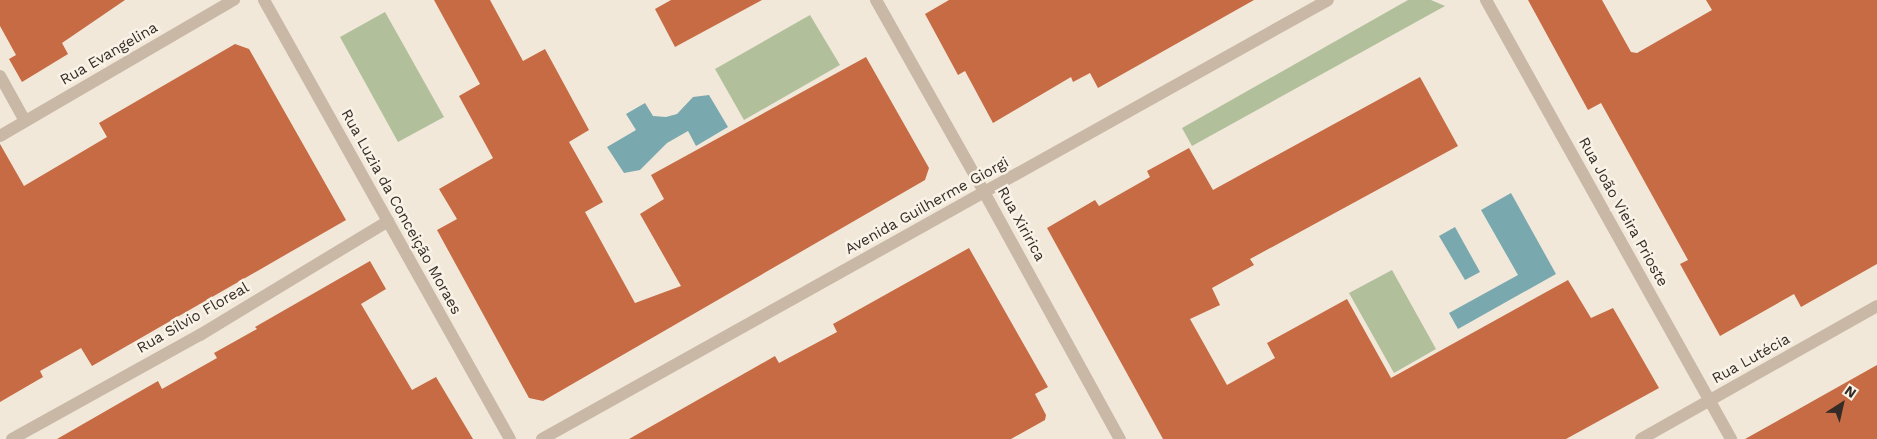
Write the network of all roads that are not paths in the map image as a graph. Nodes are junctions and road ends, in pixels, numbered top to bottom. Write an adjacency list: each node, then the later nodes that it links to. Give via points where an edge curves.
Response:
1 (234, 0): 7 (street, Rua Evangelina)
2 (264, 0): 10 (street, Rua Luzia da Conceição Moraes)
3 (876, 0): 9 (street, Rua Xiririca)
4 (1328, 0): 9 (street, Avenida Guilherme Giorgi)
5 (1486, 0): 12 (street, Rua João Vieira Prioste)
6 (0, 76): 7 (street)
7 (25, 121): 8 (street, Rua Evangelina)
8 (0, 136)
9 (984, 192): 15 (street, Avenida Guilherme Giorgi); 16 (street, Rua Xiririca)
10 (388, 221): 13 (street, Rua Sílvio Floreal, via 200,335); 14 (street, Rua Luzia da Conceição Moraes)
11 (1877, 306): 12 (street, Rua Lutécia)
12 (1710, 400): 17 (street, Rua Lutécia); 18 (street, Rua João Vieira Prioste)
13 (12, 439)
14 (510, 439)
15 (542, 439)
16 (1120, 439)
17 (1641, 439)
18 (1731, 439)

